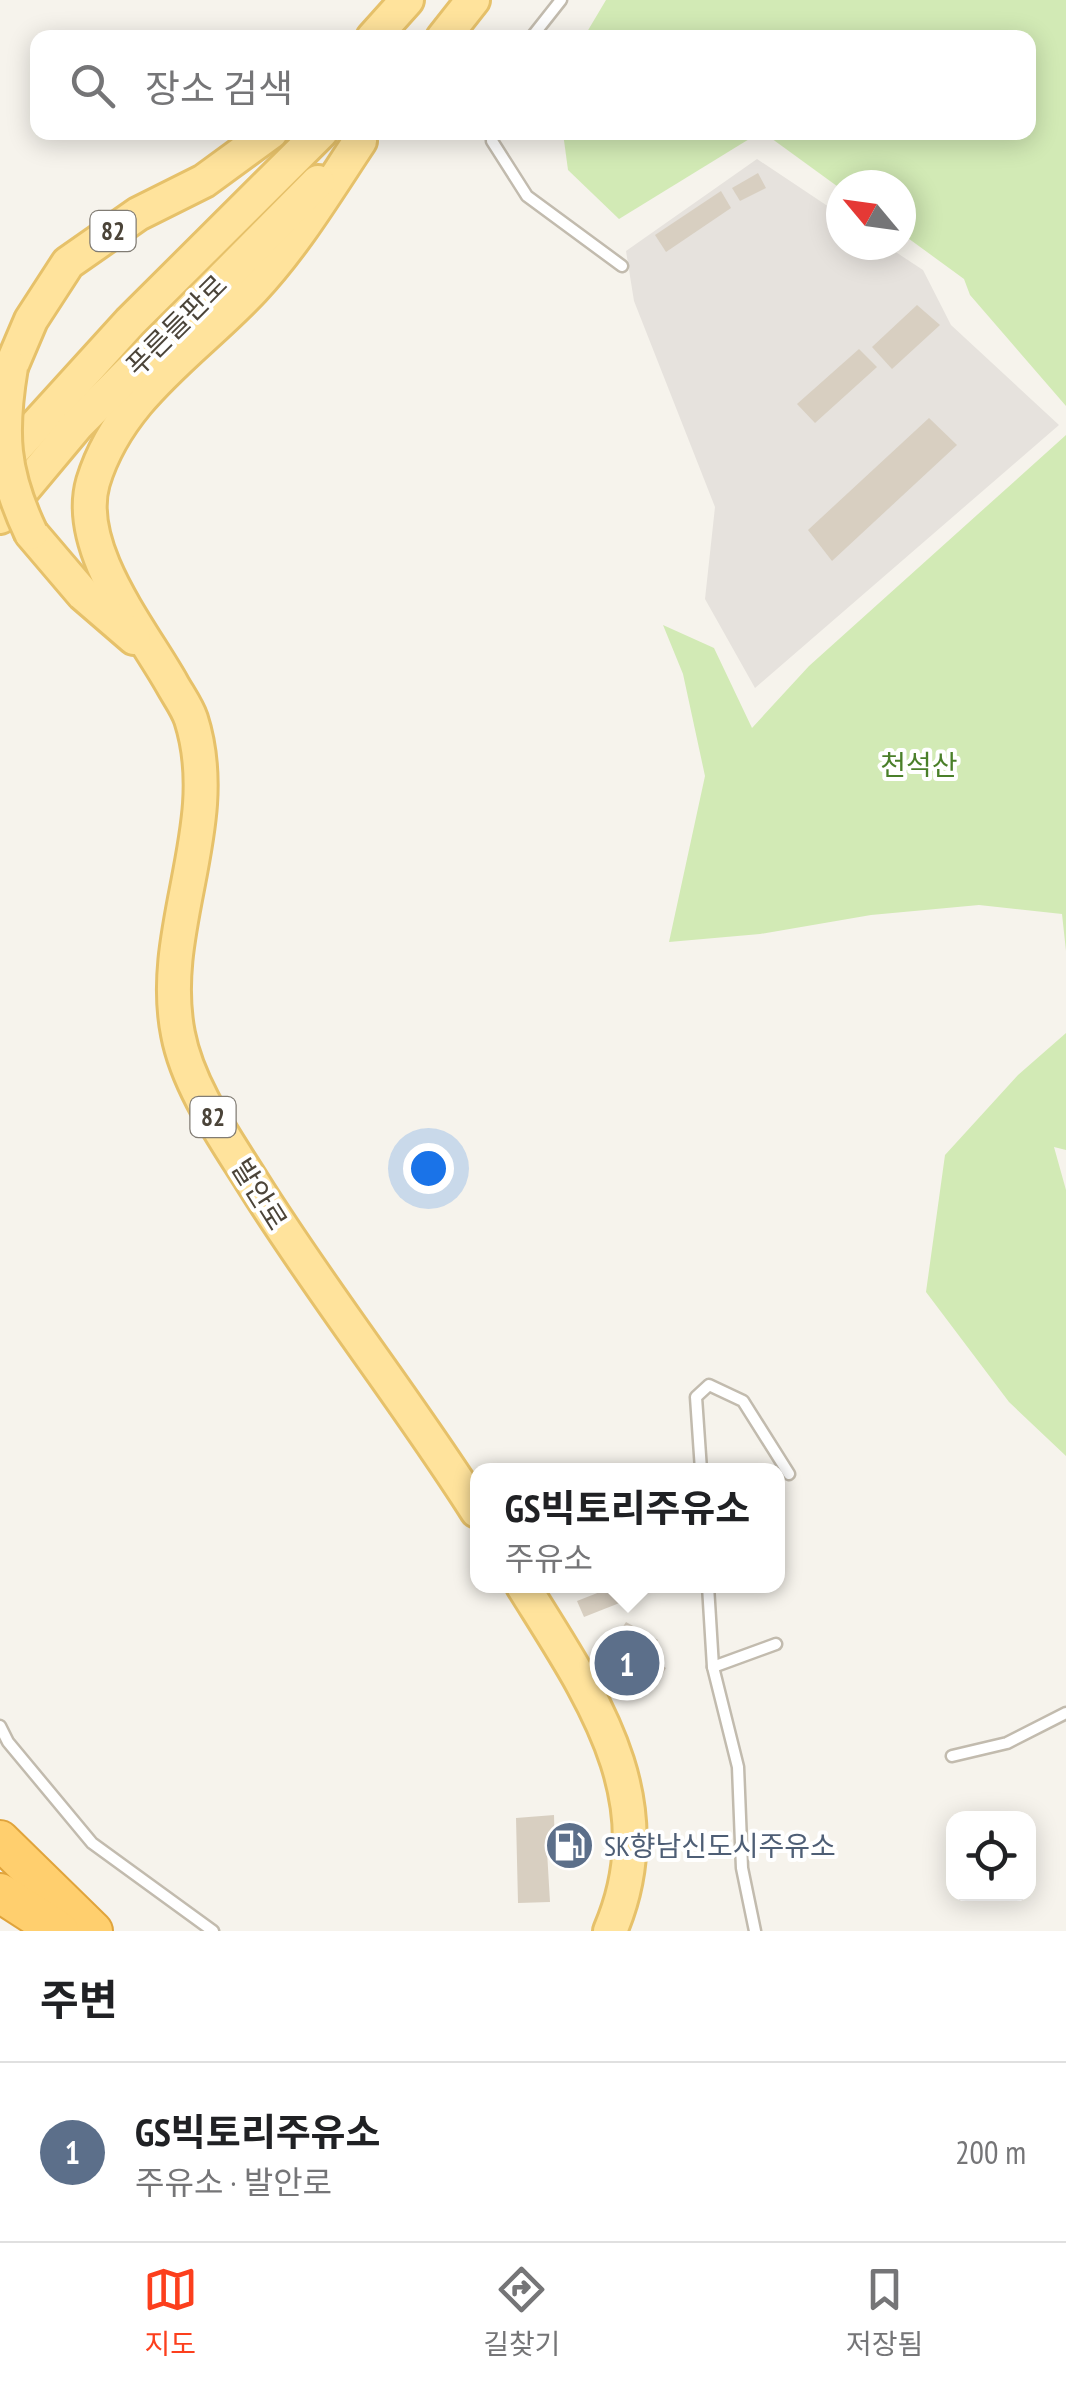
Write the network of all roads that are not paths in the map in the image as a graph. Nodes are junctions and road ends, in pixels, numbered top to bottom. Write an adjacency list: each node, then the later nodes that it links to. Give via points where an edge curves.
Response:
1 (407, 0): 5 (main road)
2 (426, 0): 6 (main road)
3 (473, 0): 7 (main road)
4 (561, 0): 8 (lane)
5 (380, 30)
6 (405, 30)
7 (449, 30)
8 (537, 30)
9 (261, 140): 17 (main road, 82, bridge, via 68,263 30,320 2,412 4,454 31,533 82,594)
10 (314, 140): 15 (main road, 푸른들판로, via 130,322)
11 (360, 140): 16 (main road, 푸른들판로, via 78,425)
12 (361, 140): 17 (main road, 82, via 306,226 252,290 132,405 106,445 92,488 90,526 101,562)
13 (492, 140): 14 (lane, via 527,196)
14 (622, 266)
15 (0, 465)
16 (0, 517)
17 (159, 661): 22 (main road, 발안로 / 82, via 190,717 200,790 199,835 175,966 178,1036 223,1135 281,1228)
18 (701, 1463): 19 (lane, via 696,1397 709,1385 743,1401)
19 (783, 1463)
20 (785, 1466): 21 (lane)
21 (790, 1474)
22 (470, 1501)
23 (527, 1593): 37 (main road, via 587,1690 622,1770 630,1836 624,1898)
24 (708, 1593): 26 (lane)
25 (776, 1644): 26 (lane)
26 (713, 1667): 38 (lane, via 738,1767 742,1868)
27 (1066, 1714): 29 (lane, via 1008,1743)
28 (0, 1726): 36 (lane, via 92,1842)
29 (952, 1756)
30 (0, 1840): 35 (highway)
31 (0, 1893): 34 (highway)
32 (0, 1924): 33 (highway)
33 (12, 1931)
34 (59, 1931)
35 (93, 1931)
36 (213, 1931)
37 (610, 1931)
38 (756, 1931)

